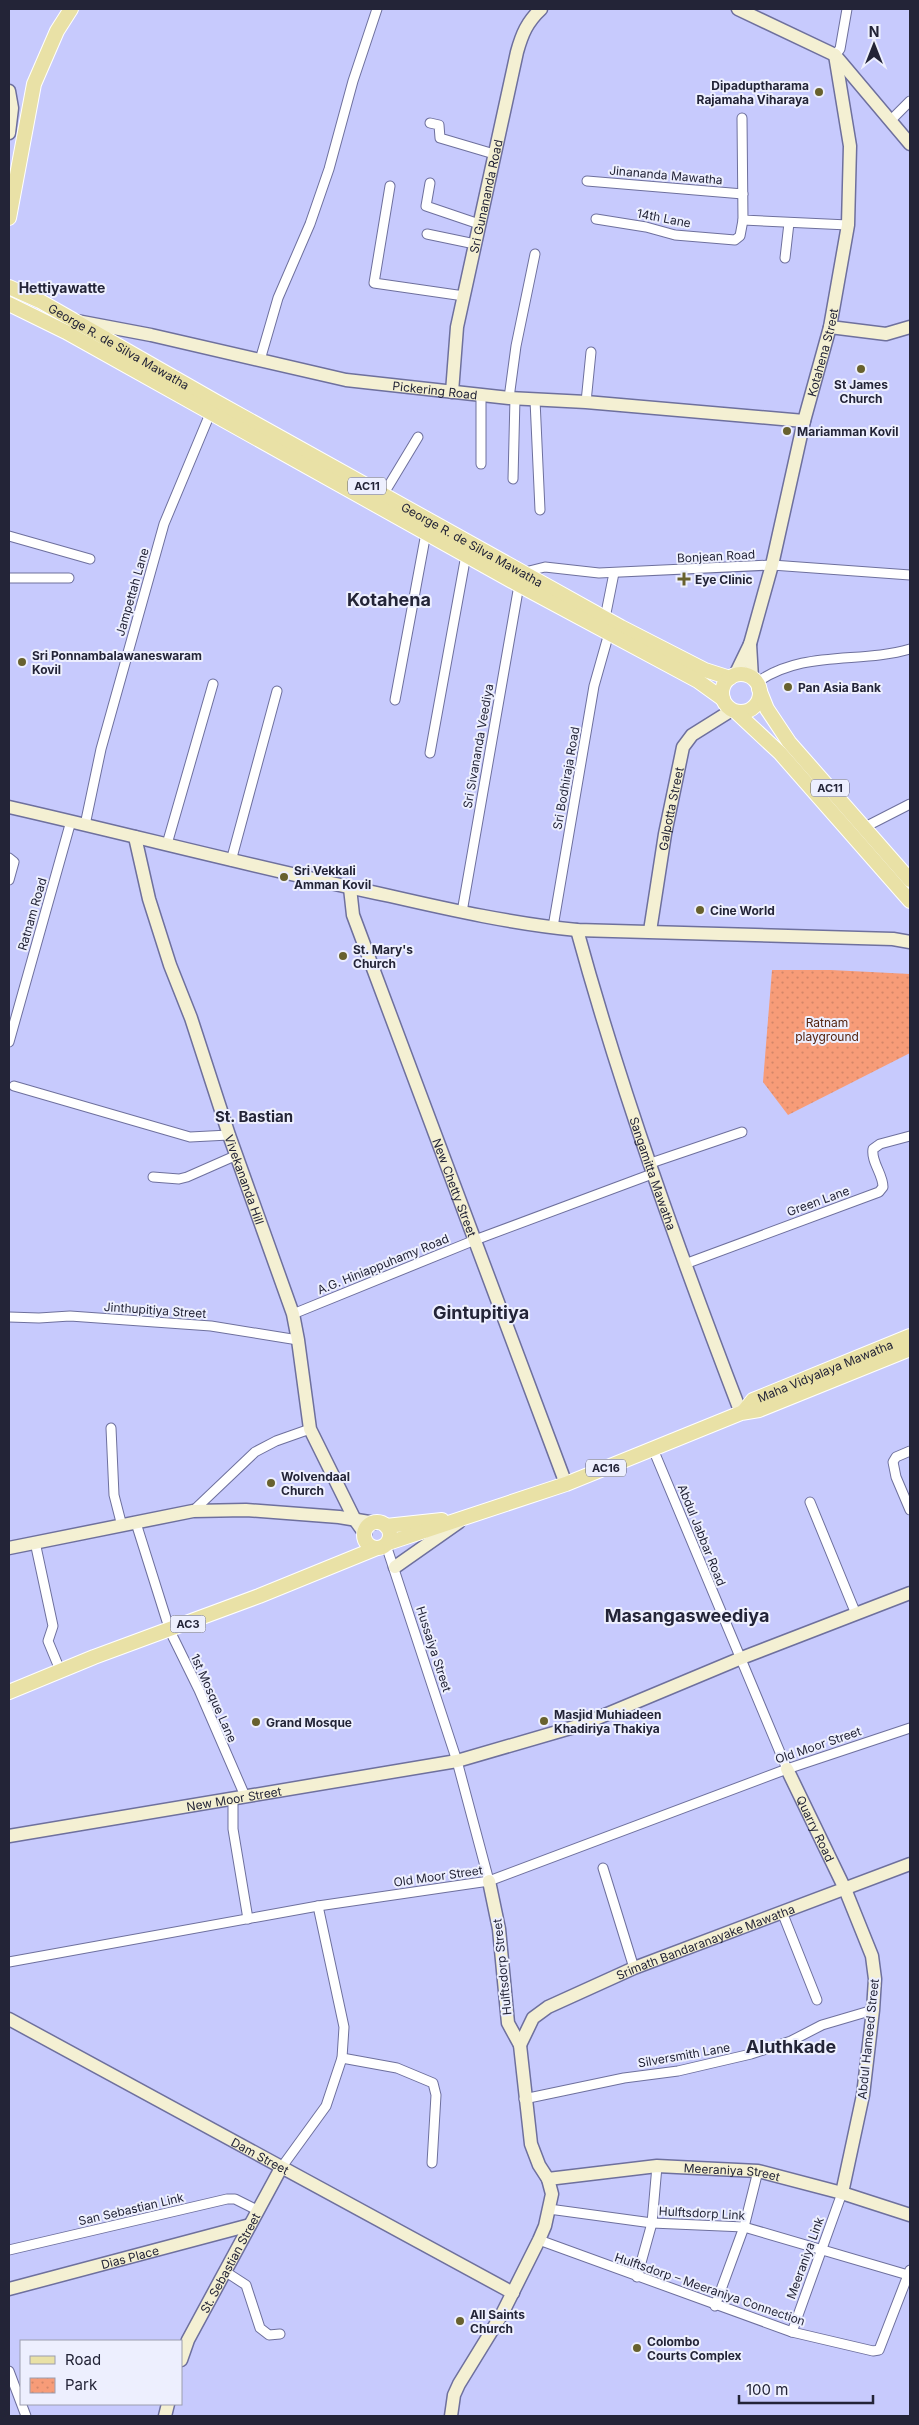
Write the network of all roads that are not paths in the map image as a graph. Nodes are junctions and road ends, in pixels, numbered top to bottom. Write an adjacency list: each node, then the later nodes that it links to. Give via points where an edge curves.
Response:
1 (71, 9): 19 (main road, via 57,31 34,84)
2 (377, 9): 36 (street, via 352,81 329,169 310,224 278,298)
3 (541, 9): 14 (street, Sri Gunananda Road, via 529,20 522,33)
4 (738, 9): 6 (street)
5 (847, 9): 6 (street, via 840,49)
6 (835, 55): 10 (street); 24 (street, Kotahena Street, via 850,146)
7 (9, 91): 12 (street, via 12,108)
8 (910, 101): 10 (street)
9 (742, 118): 18 (street)
10 (891, 120): 13 (street)
11 (430, 123): 14 (street, via 439,125 440,138)
12 (9, 133)
13 (910, 144)
14 (494, 154): 23 (street, Sri Gunananda Road)
15 (587, 181): 18 (street, Jinananda Mawatha)
16 (430, 183): 23 (street, via 426,206)
17 (390, 186): 30 (street, via 374,283)
18 (743, 194): 21 (street)
19 (9, 218)
20 (596, 218): 21 (street, 14th Lane, via 675,235 735,240 740,236)
21 (743, 220): 22 (street)
22 (789, 223): 24 (street); 28 (street)
23 (479, 224): 26 (street, Sri Gunananda Road)
24 (848, 225): 33 (street, Kotahena Street)
25 (427, 234): 26 (street)
26 (475, 244): 30 (street, Sri Gunananda Road)
27 (535, 254): 39 (street, via 516,346)
28 (784, 258)
29 (9, 287): 32 (main road, George R. de Silva Mawatha / AC11, via 30,295)
30 (464, 296): 37 (street, Sri Gunananda Road, via 456,327)
31 (9, 304): 42 (main road, George R. de Silva Mawatha / AC11)
32 (72, 320): 36 (street, Pickering Road); 42 (main road, George R. de Silva Mawatha / AC11)
33 (830, 327): 34 (street, via 886,334); 43 (street, Kotahena Street)
34 (910, 327)
35 (592, 352): 41 (street)
36 (260, 360): 37 (street, Pickering Road, via 346,380)
37 (452, 392): 38 (street, Pickering Road)
38 (481, 395): 39 (street, Pickering Road); 45 (street)
39 (512, 398): 40 (street, Pickering Road); 46 (street)
40 (535, 400): 41 (street, Pickering Road); 48 (street)
41 (586, 402): 43 (street, Pickering Road)
42 (212, 407): 47 (main road, George R. de Silva Mawatha / AC11); 49 (main road, George R. de Silva Mawatha / AC11); 74 (street, Jampettah Lane, via 164,524 101,748)
43 (804, 422): 53 (street, Kotahena Street)
44 (418, 438): 47 (street)
45 (481, 464)
46 (513, 479)
47 (384, 495): 58 (main road, George R. de Silva Mawatha / AC11)
48 (540, 510)
49 (426, 533): 51 (main road, George R. de Silva Mawatha / AC11); 68 (street)
50 (9, 536): 52 (street)
51 (466, 555): 58 (main road, George R. de Silva Mawatha / AC11); 70 (street)
52 (90, 559)
53 (772, 565): 54 (street, Bonjean Road); 55 (street, Bonjean Road); 61 (street, Kotahena Street)
54 (614, 573): 58 (street, Bonjean Road, via 545,567 534,569); 59 (street)
55 (910, 575)
56 (9, 578): 57 (street)
57 (69, 578)
58 (522, 580): 59 (main road, George R. de Silva Mawatha / AC11); 60 (main road, George R. de Silva Mawatha / AC11); 84 (street, Sri Sivananda Veediya)
59 (605, 618): 63 (main road, George R. de Silva Mawatha / AC11, via 705,670)
60 (609, 633): 67 (main road, George R. de Silva Mawatha / AC11, via 698,682); 85 (street, Sri Bodhiraja Road, via 594,686)
61 (750, 644): 63 (street, Kotahena Street); 65 (street, Kotahena Street)
62 (910, 649): 65 (street, via 829,658 767,675)
63 (732, 677): 65 (main road, via 747,676); 67 (main road, via 722,688)
64 (213, 684): 77 (street)
65 (756, 684): 69 (main road, via 760,696 754,707); 75 (main road, AC11, via 767,709 789,742)
66 (277, 691): 79 (street)
67 (722, 699): 69 (main road)
68 (395, 700)
69 (734, 711): 83 (main road, AC11, via 780,753); 87 (street, Galpotta Street, via 692,736 684,747 665,834)
70 (430, 752)
71 (910, 804): 75 (street)
72 (9, 807): 73 (street)
73 (71, 821): 74 (street); 91 (street, Ratnam Road)
74 (85, 825): 76 (street)
75 (865, 827): 81 (main road, AC11)
76 (135, 837): 77 (street); 94 (street, Vivekananda Hill, via 149,899 170,965 192,1018)
77 (167, 844): 79 (street)
78 (9, 858): 80 (street, via 14,862)
79 (231, 861): 82 (street)
80 (9, 880)
81 (910, 880)
82 (350, 888): 84 (street); 99 (street, New Chetty Street, via 353,915)
83 (910, 901)
84 (462, 912): 85 (street)
85 (552, 927): 86 (street)
86 (576, 930): 87 (street); 97 (street, Sangamitta Mawatha)
87 (650, 931): 89 (street)
88 (910, 933): 89 (street)
89 (893, 939): 90 (street)
90 (910, 942)
91 (9, 1042)
92 (14, 1086): 94 (street, via 190,1137)
93 (742, 1132): 97 (street, A.G. Hiniappuhamy Road)
94 (230, 1135): 96 (street, Vivekananda Hill)
95 (910, 1136): 100 (street, Green Lane, via 873,1149 883,1184 879,1192)
96 (237, 1155): 98 (street, via 180,1179); 101 (street, Vivekananda Hill)
97 (650, 1169): 99 (street, A.G. Hiniappuhamy Road); 100 (street, Sangamitta Mawatha)
98 (153, 1177)
99 (475, 1240): 101 (street, A.G. Hiniappuhamy Road); 111 (street, New Chetty Street)
100 (685, 1264): 106 (street, Sangamitta Mawatha)
101 (293, 1314): 104 (street, Vivekananda Hill)
102 (9, 1317): 104 (street, Jinthupitiya Street, via 70,1316 211,1326)
103 (910, 1336): 106 (main road, Maha Vidyalaya Mawatha / AC16, via 753,1400)
104 (298, 1340): 108 (street, Vivekananda Hill)
105 (910, 1349): 106 (main road, Maha Vidyalaya Mawatha / AC16, via 759,1410)
106 (743, 1412): 109 (main road, Maha Vidyalaya Mawatha / AC16)
107 (110, 1428): 119 (street, via 114,1495)
108 (310, 1429): 114 (street, via 255,1452); 116 (street, Vivekananda Hill)
109 (653, 1449): 111 (main road, Maha Vidyalaya Mawatha / AC16); 128 (street, Abdul Jabbar Road)
110 (910, 1451): 113 (street, via 896,1457 893,1462)
111 (566, 1484): 115 (main road, Maha Vidyalaya Mawatha / AC16)
112 (810, 1502): 126 (street)
113 (910, 1510)
114 (193, 1511): 116 (street, via 246,1510); 117 (street)
115 (465, 1517): 118 (main road, Maha Vidyalaya Mawatha / AC16); 122 (main road, Maha Vidyalaya Mawatha / AC16); 124 (street)
116 (355, 1520): 118 (street); 120 (street, Vivekananda Hill)
117 (136, 1523): 119 (street); 127 (street, 1st Mosque Lane)
118 (380, 1524): 120 (main road, via 368,1527); 122 (main road, via 390,1532)
119 (122, 1526): 121 (street)
120 (365, 1534): 122 (main road, via 367,1542)
121 (35, 1542): 123 (street); 129 (street, via 53,1626 48,1641)
122 (383, 1545): 124 (street, Hussaiya Street); 127 (main road, AC3)
123 (9, 1548)
124 (394, 1567): 132 (street, Hussaiya Street)
125 (910, 1593): 126 (street, New Moor Street)
126 (856, 1614): 128 (street, New Moor Street)
127 (170, 1630): 129 (main road, AC3); 134 (street, 1st Mosque Lane)
128 (739, 1659): 132 (street, New Moor Street, via 580,1725); 133 (street, Abdul Jabbar Road)
129 (60, 1670): 130 (main road, AC3)
130 (9, 1692)
131 (910, 1728): 133 (street, Old Moor Street)
132 (457, 1761): 134 (street, New Moor Street); 138 (street, Hulftsdorp Street)
133 (787, 1769): 138 (street, Old Moor Street); 139 (street, Quarry Road)
134 (239, 1797): 135 (street, New Moor Street); 142 (street, via 233,1829)
135 (9, 1836)
136 (910, 1864): 139 (street, Srimath Bandaranayake Mawatha)
137 (603, 1868): 144 (street)
138 (489, 1881): 140 (street, Old Moor Street); 148 (street, Hulftsdorp Street, via 499,1929 508,2023)
139 (845, 1889): 141 (street, Srimath Bandaranayake Mawatha); 146 (street, Abdul Hameed Street, via 872,1956 875,1979)
140 (318, 1906): 142 (street, Old Moor Street); 149 (street, via 344,2027)
141 (782, 1912): 144 (street, Srimath Bandaranayake Mawatha); 145 (street)
142 (248, 1919): 143 (street, Old Moor Street)
143 (9, 1962)
144 (634, 1968): 148 (street, Srimath Bandaranayake Mawatha, via 548,2007 533,2018)
145 (817, 2000)
146 (873, 2010): 150 (street, Silversmith Lane, via 822,2025 791,2041 751,2054); 156 (street, Abdul Hameed Street, via 863,2095)
147 (9, 2019): 153 (street, Dam Street)
148 (520, 2045): 150 (street, Hulftsdorp Street)
149 (342, 2058): 151 (street, via 397,2068 433,2083 436,2095); 153 (street, via 326,2106)
150 (524, 2099): 155 (street, Hulftsdorp Street, via 531,2144)
151 (432, 2163)
152 (657, 2166): 154 (street, Meeraniya Street); 155 (street, Meeraniya Street); 160 (street)
153 (281, 2168): 158 (street, St. Sebastian Street); 170 (street, Dam Street)
154 (758, 2171): 156 (street, Meeraniya Street); 162 (street)
155 (548, 2179): 157 (street, Hulftsdorp Street, via 552,2194)
156 (842, 2193): 159 (street, Meeraniya Street); 164 (street, Meeraniya Link)
157 (549, 2209): 160 (street, Hulftsdorp Link); 163 (street, Hulftsdorp Street)
158 (257, 2210): 161 (street, St. Sebastian Street); 165 (street, San Sebastian Link, via 235,2199 226,2199)
159 (910, 2215)
160 (652, 2223): 162 (street, Hulftsdorp Link); 168 (street)
161 (250, 2225): 166 (street, St. Sebastian Street); 169 (street, Dias Place)
162 (744, 2227): 164 (street, Hulftsdorp Link); 171 (street)
163 (539, 2240): 168 (street, Hulftsdorp – Meeraniya Connection); 170 (street, Hulftsdorp Street)
164 (820, 2248): 167 (street, Hulftsdorp Link); 172 (street, Meeraniya Link)
165 (9, 2250)
166 (226, 2272): 173 (street, via 246,2285 260,2328 269,2335); 174 (street, St. Sebastian Street, via 188,2340)
167 (909, 2272): 172 (street, Hulftsdorp – Meeraniya Connection, via 879,2350)
168 (637, 2277): 171 (street, Hulftsdorp – Meeraniya Connection)
169 (9, 2289)
170 (513, 2293): 177 (street, Hulftsdorp Street, via 459,2384)
171 (715, 2306): 172 (street, Hulftsdorp – Meeraniya Connection)
172 (792, 2332)
173 (280, 2334)
174 (182, 2357)
175 (9, 2371): 176 (street)
176 (20, 2402)
177 (451, 2416)

